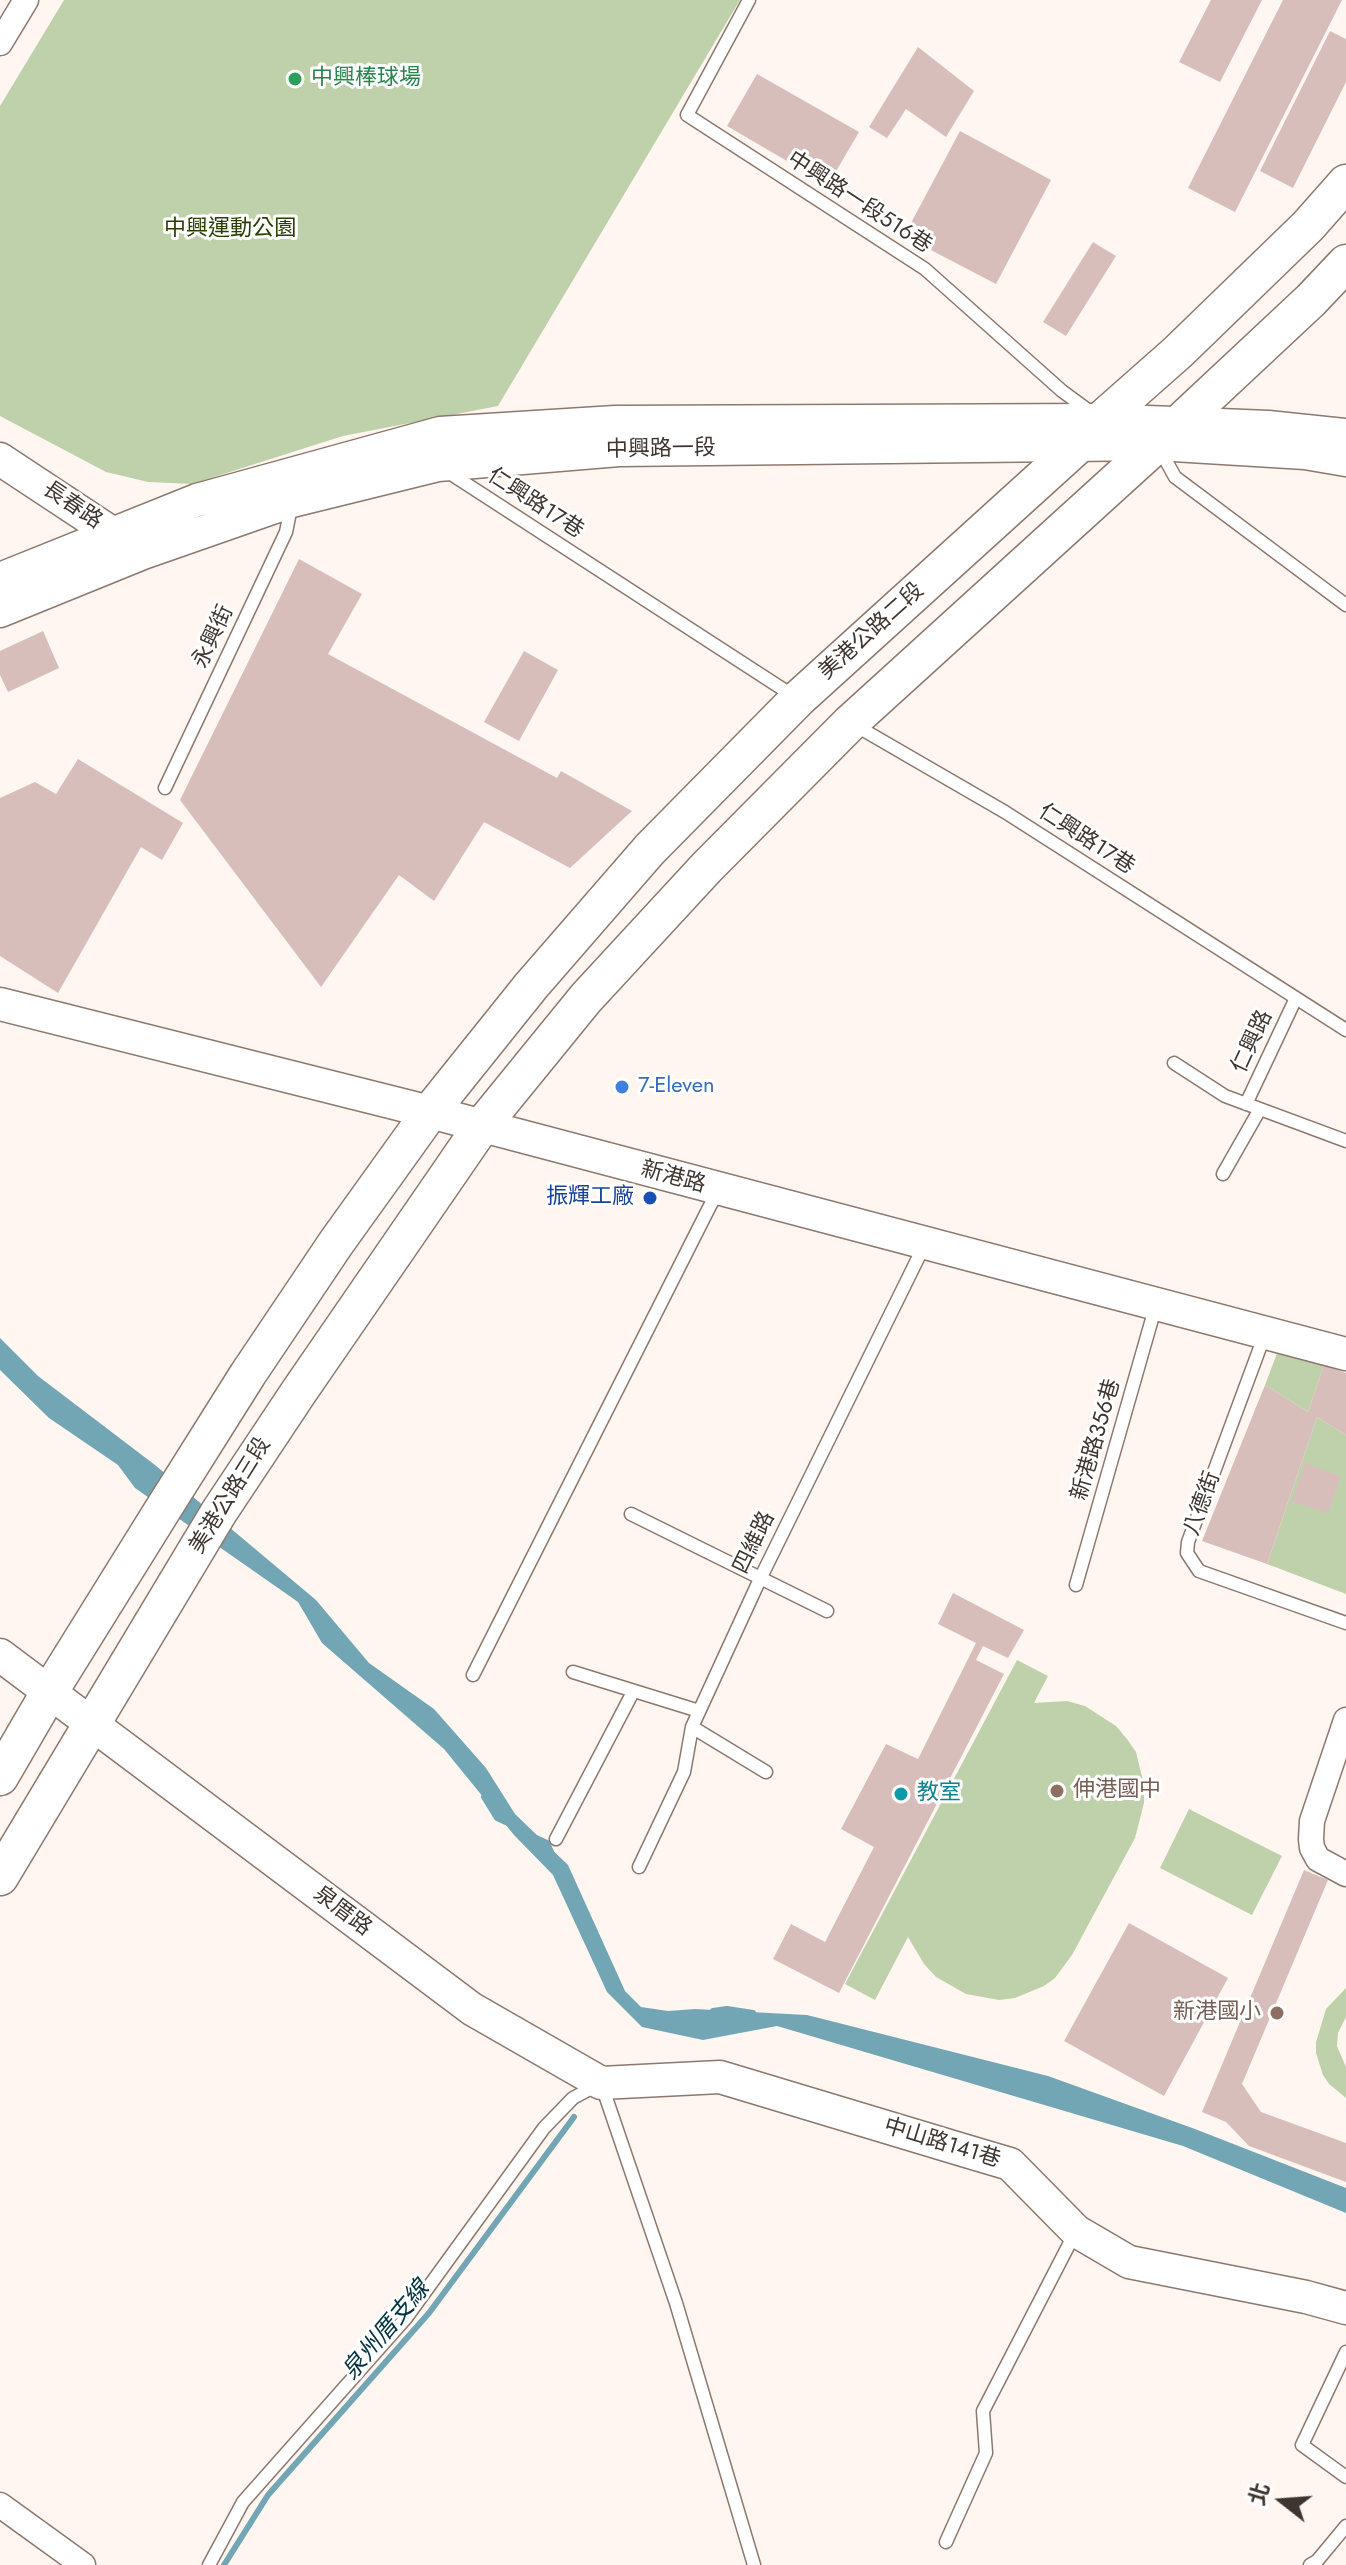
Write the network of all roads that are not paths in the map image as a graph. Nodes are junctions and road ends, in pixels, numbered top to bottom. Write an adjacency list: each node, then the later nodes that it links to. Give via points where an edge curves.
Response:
1 (26, 0): 3 (street)
2 (749, 0): 6 (lane, 中興路一段516巷, via 687,115 925,269)
3 (0, 43)
4 (1346, 183): 6 (main road, 美港公路二段, via 1178,352)
5 (1346, 263): 7 (main road)
6 (1101, 420): 7 (street, 中興路一段); 9 (main road, 美港公路二段); 10 (street, 中興路一段, via 615,422)
7 (1169, 433): 8 (street, 中興路一段); 9 (street, 中興路一段); 12 (street, 中興路一段); 17 (lane, via 1175,477); 20 (main road)
8 (1346, 435)
9 (1076, 447): 10 (street, 中興路一段); 19 (main road, 美港公路二段)
10 (439, 449): 13 (street, 中興路一段); 14 (street, 中興路一段, via 197,500); 19 (lane, 仁興路17巷)
11 (0, 459): 14 (street, 長春路)
12 (1346, 460)
13 (292, 501): 15 (street, 中興路一段); 21 (lane, 永興街, via 286,532)
14 (111, 532): 15 (street, 長春路); 16 (street, 中興路一段)
15 (143, 553): 18 (street, 中興路一段)
16 (0, 579)
17 (1346, 605)
18 (0, 611)
19 (798, 699): 28 (main road, 美港公路二段, via 650,849)
20 (850, 723): 22 (lane, 仁興路17巷, via 1005,812); 29 (main road, via 586,998)
21 (165, 788)
22 (1296, 998): 24 (lane, 仁興路17巷); 26 (lane, 仁興路)
23 (0, 1004): 28 (street, 新港路)
24 (1346, 1030)
25 (1174, 1063): 26 (lane, 仁興路)
26 (1246, 1104): 27 (lane, 仁興路)
27 (1260, 1109): 30 (lane, 仁興路); 31 (lane)
28 (430, 1112): 29 (street, 新港路); 45 (main road, via 248,1374)
29 (481, 1127): 32 (street, 新港路); 49 (main road, 美港公路三段, via 212,1525)
30 (1346, 1141)
31 (1223, 1174)
32 (718, 1190): 33 (street, 新港路); 44 (lane)
33 (926, 1243): 34 (street, 新港路); 38 (lane, 四維路)
34 (1156, 1305): 35 (street, 新港路); 39 (lane, 新港路356巷)
35 (1265, 1334): 36 (street, 新港路); 41 (lane, 八德街, via 1187,1553 1199,1571)
36 (1346, 1354)
37 (631, 1514): 38 (lane)
38 (760, 1579): 40 (lane); 47 (lane, 四維路)
39 (1076, 1585)
40 (827, 1611)
41 (1346, 1623)
42 (0, 1655): 45 (street, 泉厝路)
43 (573, 1672): 46 (lane)
44 (473, 1675)
45 (50, 1691): 49 (street, 泉厝路); 52 (main road)
46 (633, 1692): 47 (lane); 53 (lane)
47 (699, 1711): 50 (lane, 四維路)
48 (1346, 1720): 55 (street, via 1312,1821 1312,1848 1318,1859)
49 (92, 1724): 56 (main road, 美港公路三段); 57 (street, 泉厝路, via 472,2009)
50 (692, 1727): 51 (lane); 54 (lane, 四維路, via 684,1772)
51 (766, 1772)
52 (0, 1777)
53 (556, 1839)
54 (639, 1867)
55 (1346, 1874)
56 (0, 1877)
57 (601, 2083): 58 (street, 中山路141巷, via 720,2077 1010,2164); 66 (lane, via 573,2098 544,2128 406,2318 243,2502); 67 (lane, via 676,2303)
58 (1076, 2231): 59 (street, 中山路141巷, via 1129,2262); 64 (lane, via 983,2411 986,2453)
59 (1346, 2308)
60 (1346, 2352): 61 (lane, via 1302,2445)
61 (1346, 2477)
62 (0, 2505): 65 (street)
63 (1346, 2526): 68 (lane)
64 (946, 2542)
65 (83, 2565)
66 (209, 2565)
67 (754, 2565)
68 (1310, 2565)

